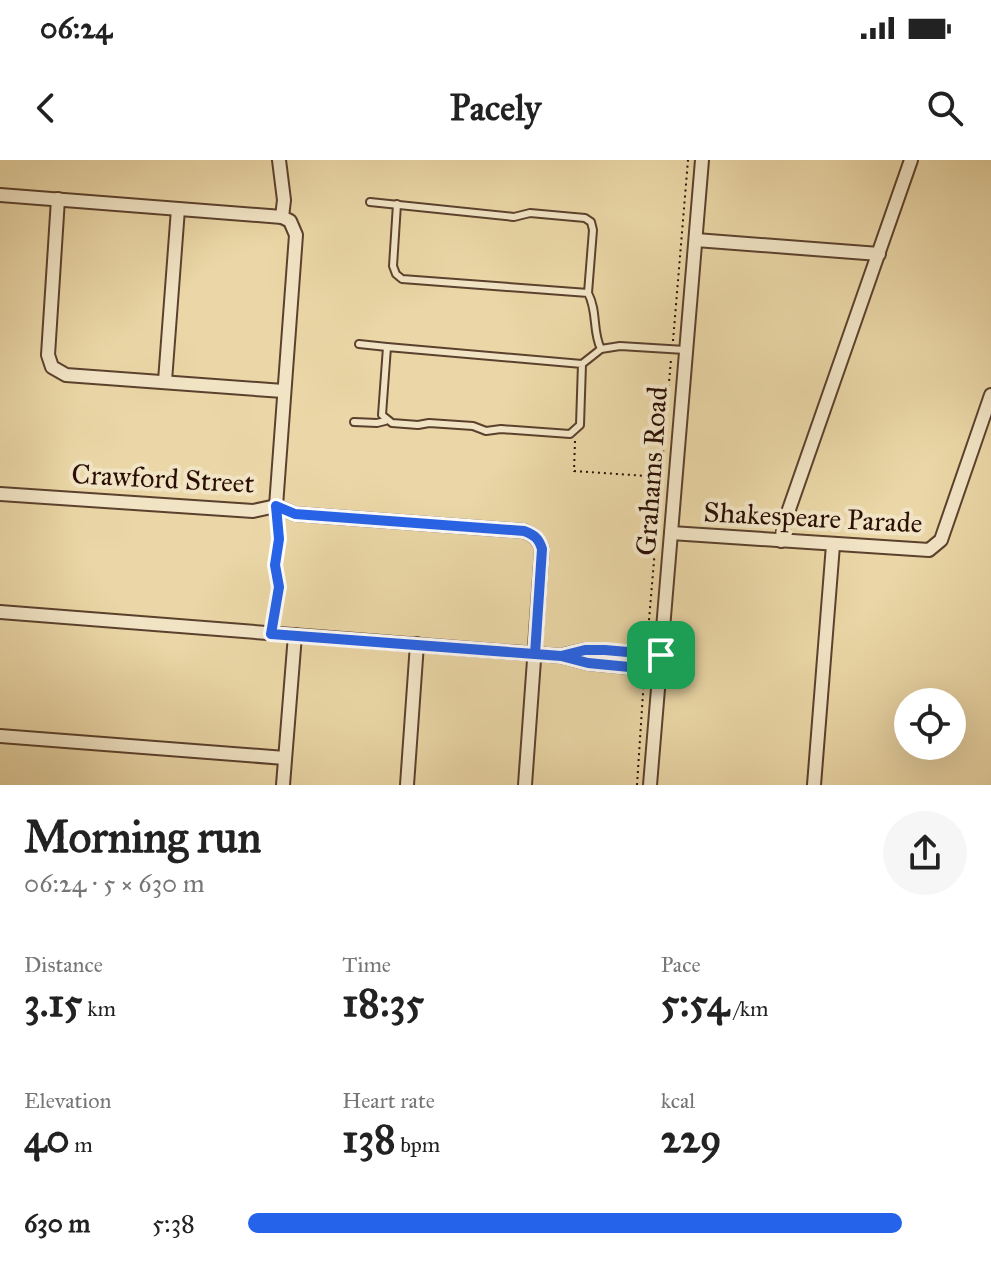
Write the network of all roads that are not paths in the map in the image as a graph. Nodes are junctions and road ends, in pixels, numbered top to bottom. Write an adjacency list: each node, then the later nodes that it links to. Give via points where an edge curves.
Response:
1 (279, 160): 9 (street)
2 (702, 160): 10 (street, Grahams Road)
3 (911, 160): 11 (street)
4 (0, 195): 5 (street)
5 (58, 199): 8 (street); 18 (street, via 48,355 52,367 66,375)
6 (370, 202): 7 (lane)
7 (397, 204): 12 (lane, via 393,266 402,279); 12 (lane, via 514,217 530,213 585,218 593,230)
8 (178, 209): 9 (street); 18 (street)
9 (282, 217): 19 (street, via 296,235)
10 (696, 240): 11 (street); 16 (street, Grahams Road)
11 (879, 254): 26 (street)
12 (588, 293): 15 (lane)
13 (359, 344): 14 (lane)
14 (387, 347): 17 (lane); 21 (lane, via 381,410)
15 (601, 349): 16 (lane); 17 (lane)
16 (678, 349): 25 (street, Grahams Road)
17 (582, 364): 21 (lane, via 580,425 570,434)
18 (165, 381): 19 (street)
19 (283, 391): 24 (street)
20 (991, 395): 27 (street, Shakespeare Parade, via 935,546 921,551)
21 (385, 421): 22 (lane)
22 (354, 422)
23 (0, 494): 24 (street, Crawford Street, via 253,511)
24 (276, 506): 31 (street, Crawford Street, via 295,514 533,534 542,549)
25 (671, 533): 26 (street, Shakespeare Parade); 32 (street, Grahams Road)
26 (781, 541): 27 (street, Shakespeare Parade)
27 (833, 545): 41 (street)
28 (0, 612): 29 (street)
29 (295, 635): 30 (street); 36 (street)
30 (417, 644): 31 (street); 38 (street)
31 (535, 654): 33 (street); 39 (street)
32 (661, 655): 33 (street, via 585,650); 34 (street, Grahams Road)
33 (561, 656): 34 (street)
34 (660, 670): 40 (street, Grahams Road)
35 (0, 736): 36 (street)
36 (285, 758): 37 (street)
37 (283, 785)
38 (407, 785)
39 (525, 785)
40 (650, 785)
41 (814, 785)

